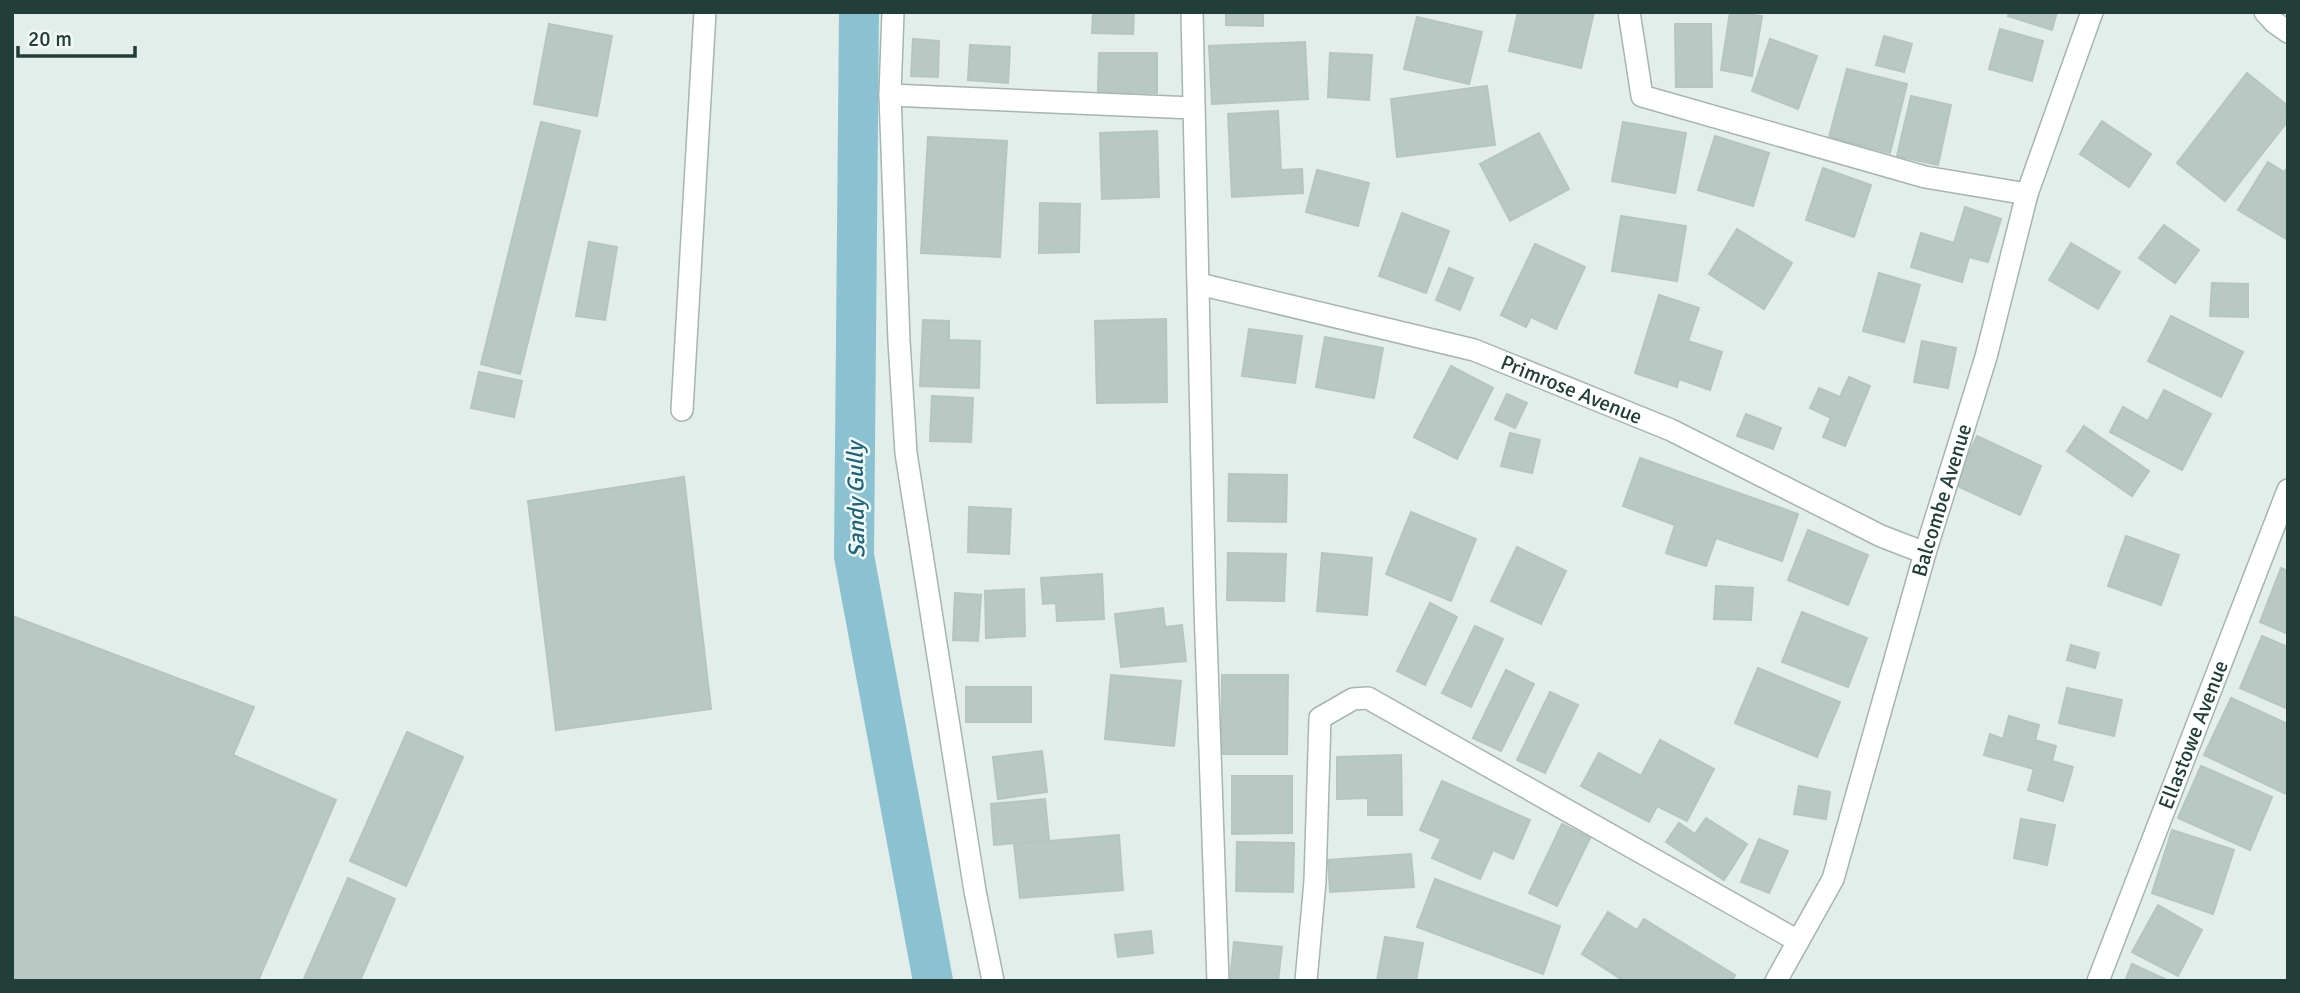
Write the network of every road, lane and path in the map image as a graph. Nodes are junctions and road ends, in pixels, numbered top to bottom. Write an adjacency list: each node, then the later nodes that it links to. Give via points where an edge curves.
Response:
1 (705, 12): 12 (street)
2 (893, 12): 8 (street)
3 (1192, 12): 9 (street)
4 (1629, 12): 10 (street, via 1642,96 1926,177)
5 (2092, 12): 10 (street, Balcombe Avenue)
6 (2265, 12): 7 (street)
7 (2288, 32)
8 (890, 95): 9 (street); 16 (street, via 906,453)
9 (1193, 108): 11 (street)
10 (2027, 194): 14 (street, Balcombe Avenue, via 1986,357)
11 (1199, 284): 14 (street, Primrose Avenue, via 1474,350 1671,430 1881,536); 17 (street)
12 (682, 410)
13 (2288, 490): 20 (street, Ellastowe Avenue)
14 (1925, 553): 15 (street, Balcombe Avenue, via 1833,879)
15 (1798, 941): 18 (street, via 1368,698 1353,699 1320,718 1315,881); 19 (street, Balcombe Avenue)
16 (993, 981)
17 (1218, 981)
18 (1306, 981)
19 (1776, 981)
20 (2098, 981)

